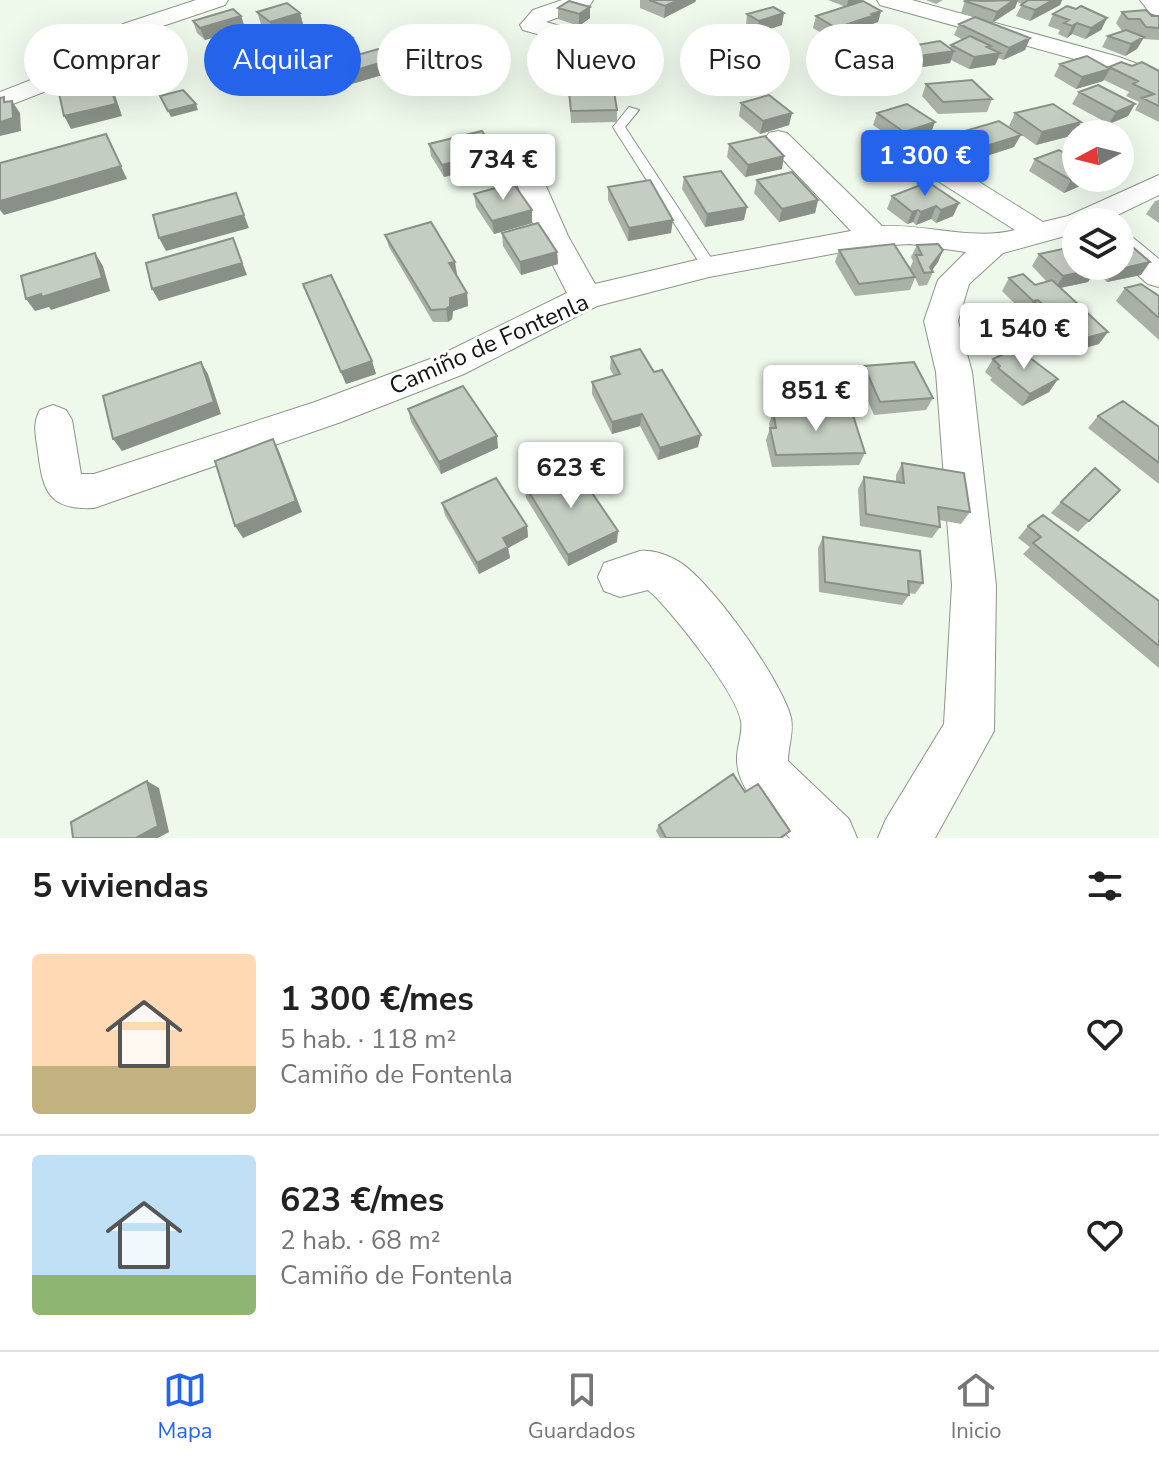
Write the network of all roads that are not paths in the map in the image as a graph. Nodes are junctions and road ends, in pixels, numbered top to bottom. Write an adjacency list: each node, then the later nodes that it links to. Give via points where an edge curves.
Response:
1 (217, 0): 8 (street, via 131,29 45,83)
2 (582, 0): 6 (street, via 541,15)
3 (888, 0): 7 (street, via 1111,62)
4 (1152, 0): 5 (street)
5 (1159, 8)
6 (532, 24)
7 (1159, 81)
8 (0, 101)
9 (633, 110): 20 (lane, via 619,127)
10 (778, 139): 17 (street)
11 (918, 156): 16 (street)
12 (509, 167): 22 (street, via 531,184)
13 (1159, 184): 14 (street, Camiño de Fontenla)
14 (1111, 208)
15 (1062, 227): 16 (street, Camiño de Fontenla)
16 (1037, 234): 18 (street, Camiño de Fontenla)
17 (874, 236): 18 (street, Camiño de Fontenla, via 910,234); 20 (street, Camiño de Fontenla)
18 (992, 246): 26 (street, Camiño de Fontenla, via 954,280 941,321 954,372 974,585 969,731)
19 (1134, 255): 21 (street)
20 (709, 267): 22 (street, Camiño de Fontenla)
21 (1159, 276)
22 (586, 298): 23 (street, Camiño de Fontenla, via 451,365 94,491 74,492 62,482)
23 (53, 420)
24 (620, 577): 25 (street, via 638,569 661,574 680,587 765,715 766,773)
25 (830, 838)
26 (905, 838)

